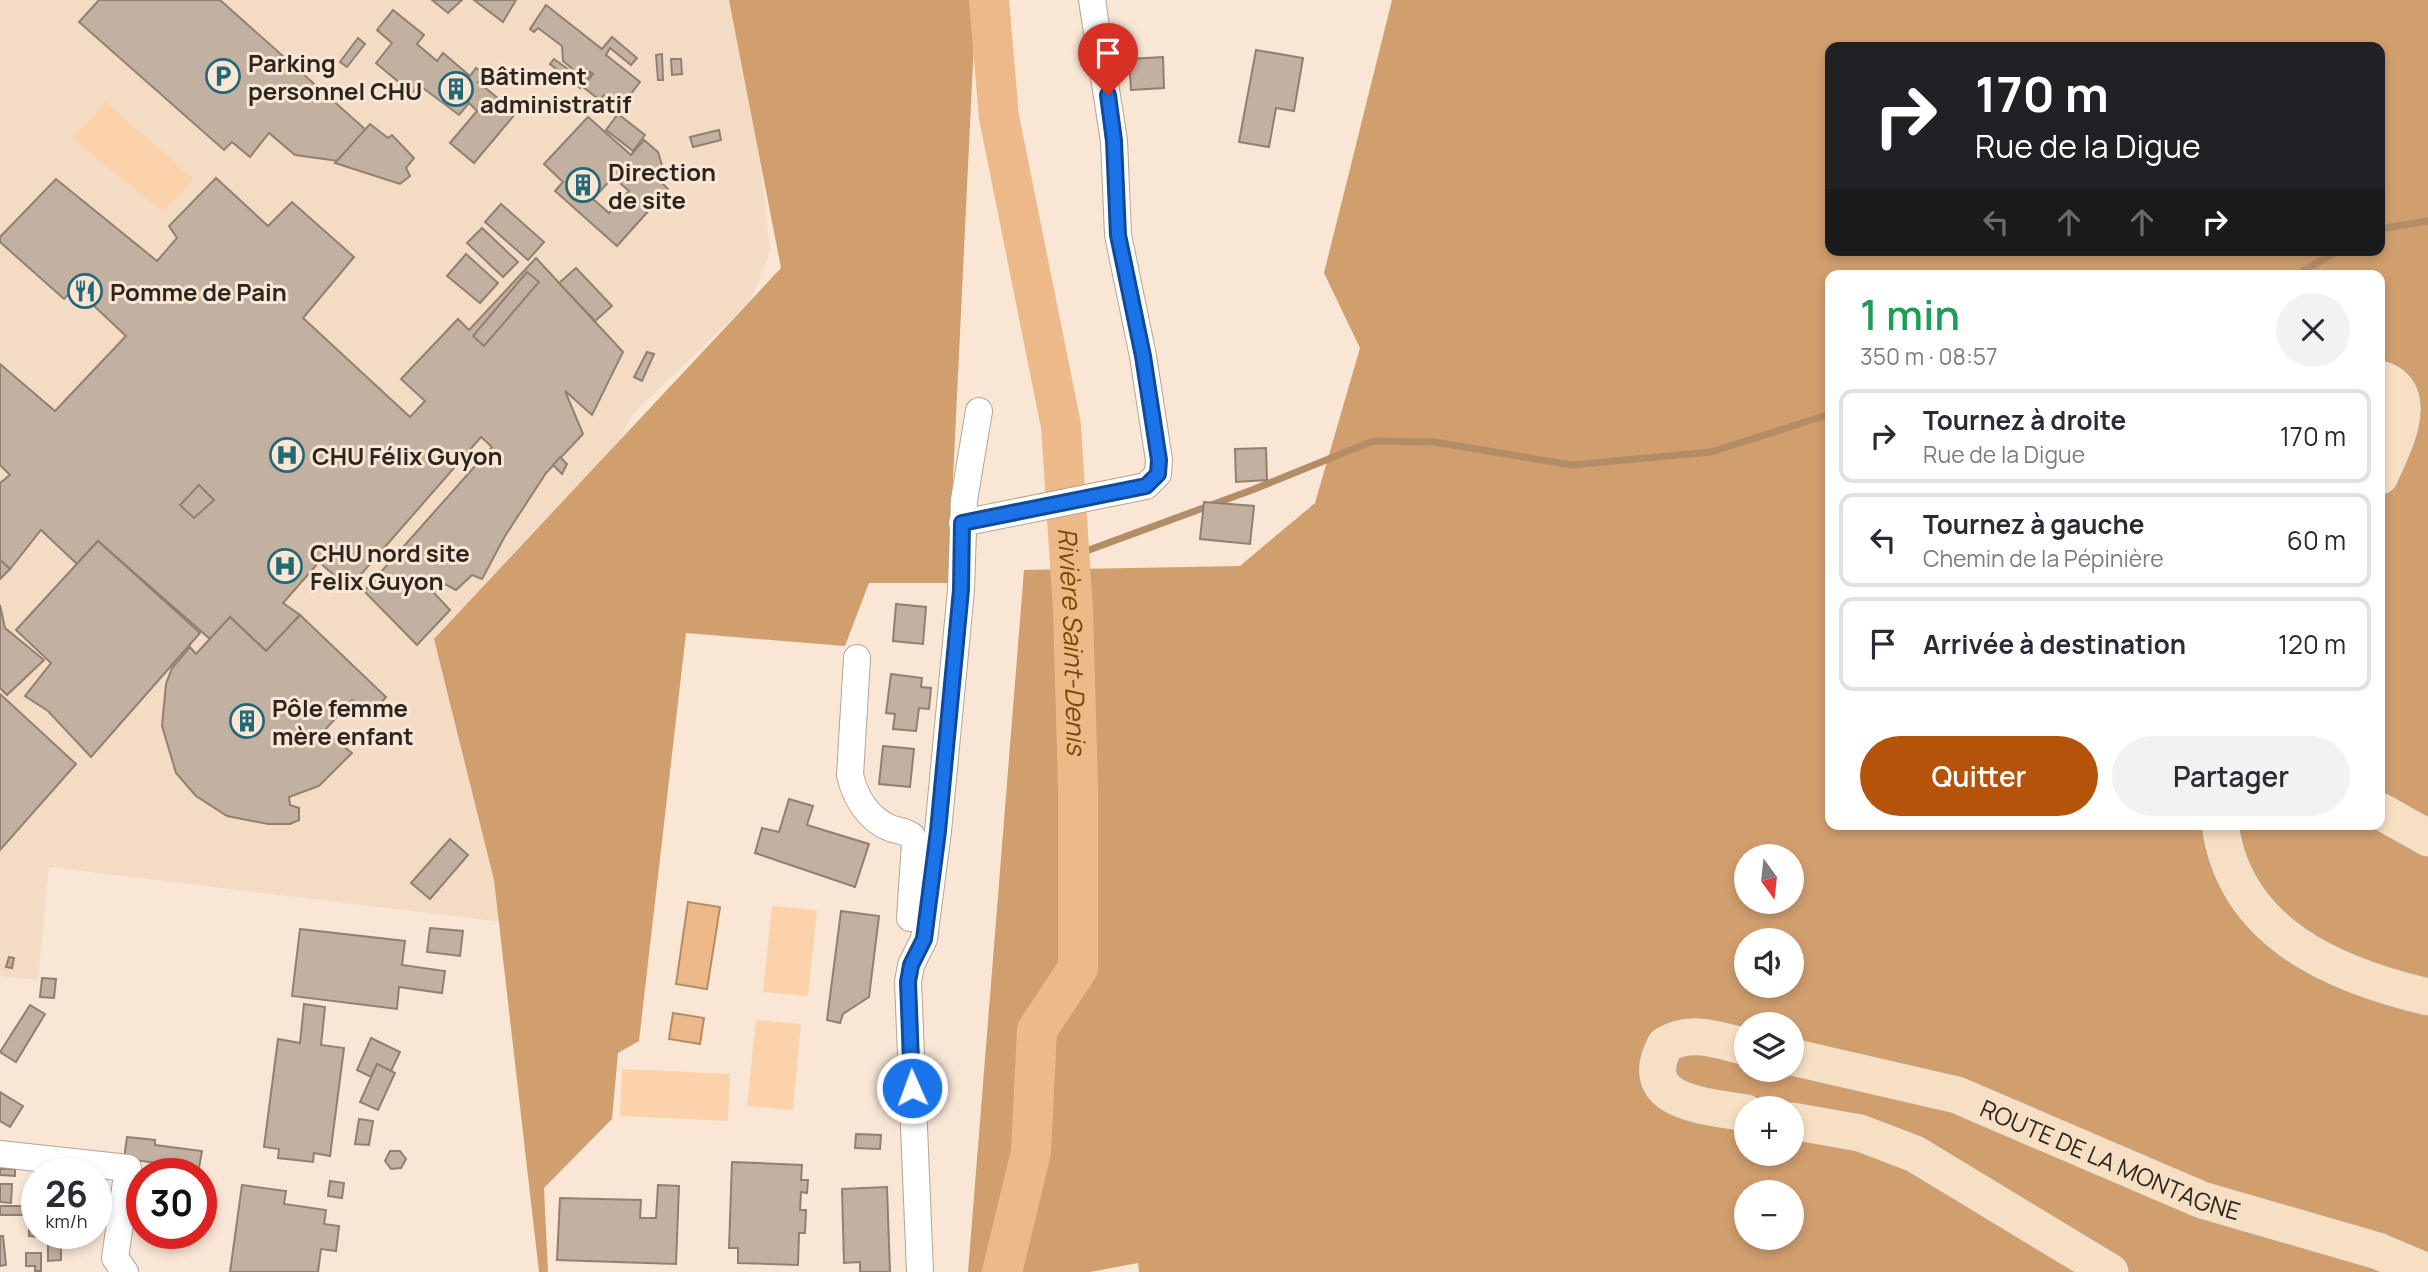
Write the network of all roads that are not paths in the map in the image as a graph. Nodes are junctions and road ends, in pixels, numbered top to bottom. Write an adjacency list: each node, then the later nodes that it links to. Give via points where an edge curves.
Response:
1 (1092, 0): 5 (street, via 1114,141 1118,235 1143,356 1158,474 1153,481 1129,489)
2 (2385, 382): 4 (main road, via 2395,388 2403,415)
3 (979, 411): 5 (street)
4 (2385, 463)
5 (969, 522): 10 (street, via 924,939)
6 (857, 658): 10 (street, via 850,775 867,811 878,822 908,832 915,843)
7 (2385, 814): 9 (main road)
8 (2221, 830): 11 (main road, via 2239,887 2267,923 2316,959 2380,985)
9 (2428, 838)
10 (911, 965): 18 (street, via 909,1035)
11 (2428, 997)
12 (1734, 1044): 14 (main road, via 1699,1036 1677,1037 1665,1045 1657,1071 1660,1084 1687,1103)
13 (1804, 1060): 20 (main road, ROUTE DE LA MONTAGNE, via 1957,1095 2202,1200 2378,1251)
14 (1734, 1111)
15 (1804, 1123): 19 (main road, via 1860,1133 1915,1154)
16 (0, 1154): 17 (street, via 128,1168 115,1258)
17 (125, 1272)
18 (919, 1272)
19 (2110, 1272)
20 (2427, 1272)

